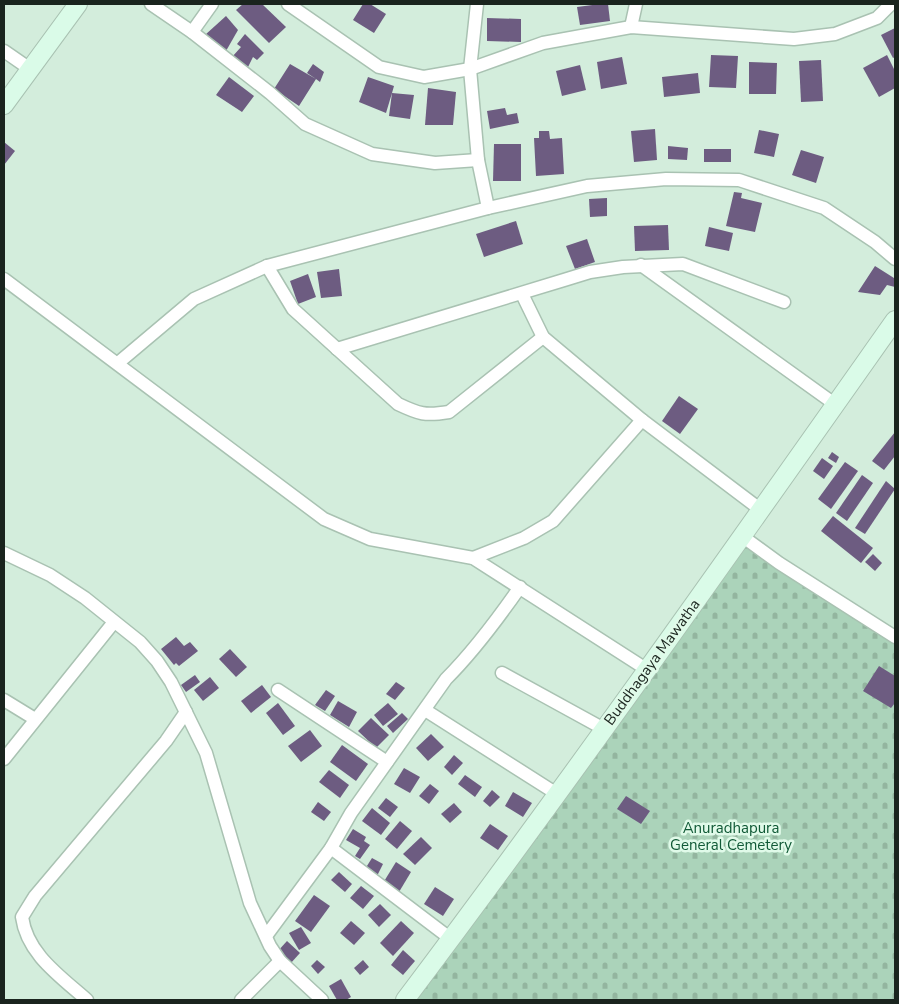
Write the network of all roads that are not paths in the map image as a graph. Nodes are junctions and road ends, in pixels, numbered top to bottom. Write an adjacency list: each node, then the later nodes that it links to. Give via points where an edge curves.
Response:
1 (78, 4): 11 (main road)
2 (151, 4): 9 (street)
3 (212, 4): 9 (street)
4 (288, 4): 12 (street, via 378,67 424,77)
5 (478, 4): 12 (street)
6 (636, 4): 8 (street)
7 (891, 4): 8 (street, via 878,18 835,34 794,39)
8 (631, 27): 12 (street, via 543,43)
9 (192, 32): 14 (street, via 305,124 372,154 435,163)
10 (4, 50): 11 (street)
11 (30, 69): 13 (main road)
12 (470, 69): 14 (street)
13 (4, 105)
14 (478, 160): 15 (street)
15 (488, 208): 16 (street, via 588,186 666,179 739,180 824,208); 18 (street)
16 (895, 259)
17 (641, 265): 20 (street, via 590,272); 21 (street, via 683,264); 26 (street)
18 (267, 266): 24 (street, via 293,310); 25 (street, via 194,300)
19 (4, 279): 25 (street)
20 (522, 294): 23 (street); 24 (street)
21 (784, 302)
22 (895, 320): 26 (main road, Buddhagaya Mawatha)
23 (543, 336): 24 (street, via 449,412 433,414 418,414 398,404); 27 (street)
24 (337, 349)
25 (118, 363): 31 (street, via 324,520 370,539)
26 (836, 405): 28 (main road, Buddhagaya Mawatha)
27 (642, 420): 28 (street); 31 (street, via 553,521 524,538)
28 (761, 510): 29 (main road, Buddhagaya Mawatha)
29 (742, 536): 34 (street); 35 (main road, Buddhagaya Mawatha)
30 (4, 553): 33 (street, via 50,575)
31 (474, 558): 32 (street)
32 (520, 587): 35 (street); 39 (street, via 486,636 446,680)
33 (114, 622): 40 (street, via 140,642 157,661); 41 (street)
34 (895, 637)
35 (646, 669): 42 (main road, Buddhagaya Mawatha)
36 (502, 672): 42 (street)
37 (278, 690): 44 (street)
38 (4, 700): 41 (street)
39 (425, 710): 44 (street); 45 (street)
40 (186, 712): 47 (street, via 206,753 247,894); 50 (street, via 166,741 35,896 22,917 24,932 32,947)
41 (35, 719): 43 (street)
42 (604, 728): 45 (main road, Buddhagaya Mawatha)
43 (4, 759)
44 (387, 762): 46 (street)
45 (557, 794): 48 (main road, Buddhagaya Mawatha)
46 (331, 848): 47 (street); 48 (street)
47 (266, 936): 49 (street)
48 (451, 939): 53 (main road, Buddhagaya Mawatha)
49 (280, 961): 51 (street); 52 (street)
50 (87, 1000)
51 (241, 1000)
52 (322, 1000)
53 (405, 1000)

